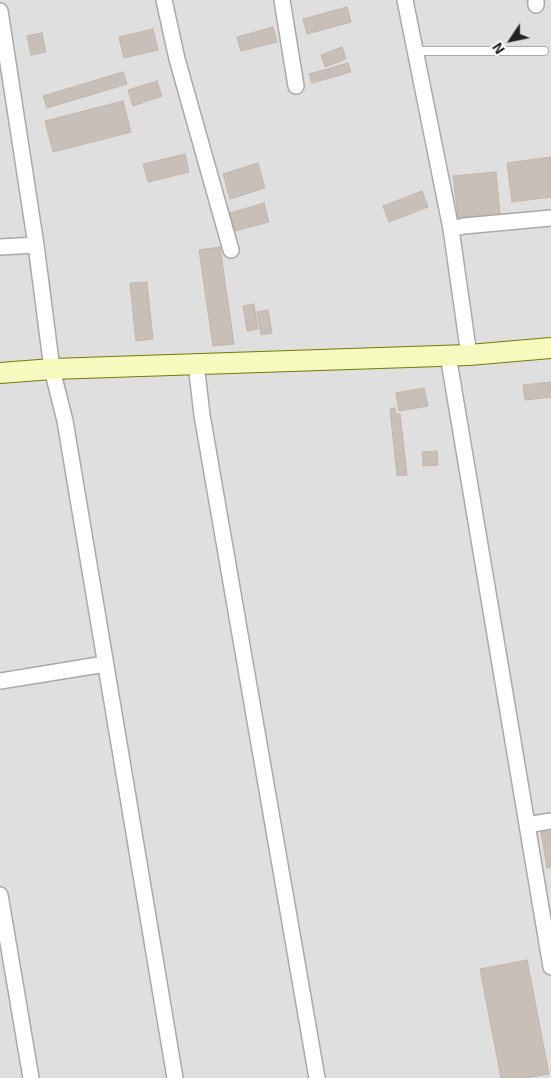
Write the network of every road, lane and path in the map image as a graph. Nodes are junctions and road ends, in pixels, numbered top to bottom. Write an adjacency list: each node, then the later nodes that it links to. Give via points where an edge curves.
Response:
1 (164, 0): 12 (street, via 177,59)
2 (282, 0): 7 (street)
3 (404, 0): 5 (street)
4 (0, 11): 10 (street)
5 (415, 51): 6 (lane); 9 (street)
6 (544, 51)
7 (296, 86)
8 (551, 218): 9 (street)
9 (450, 229): 15 (street)
10 (36, 245): 11 (street); 17 (street)
11 (0, 247)
12 (231, 250)
13 (551, 348): 15 (street)
14 (448, 355): 15 (street); 16 (street); 22 (street)
15 (469, 355)
16 (196, 364): 17 (street); 27 (street)
17 (52, 369): 18 (street); 19 (street, via 65,421)
18 (0, 373)
19 (105, 664): 20 (street); 26 (street)
20 (0, 680)
21 (551, 821): 22 (street)
22 (527, 825): 24 (street)
23 (0, 894): 25 (street)
24 (551, 967)
25 (31, 1078)
26 (175, 1078)
27 (317, 1078)

